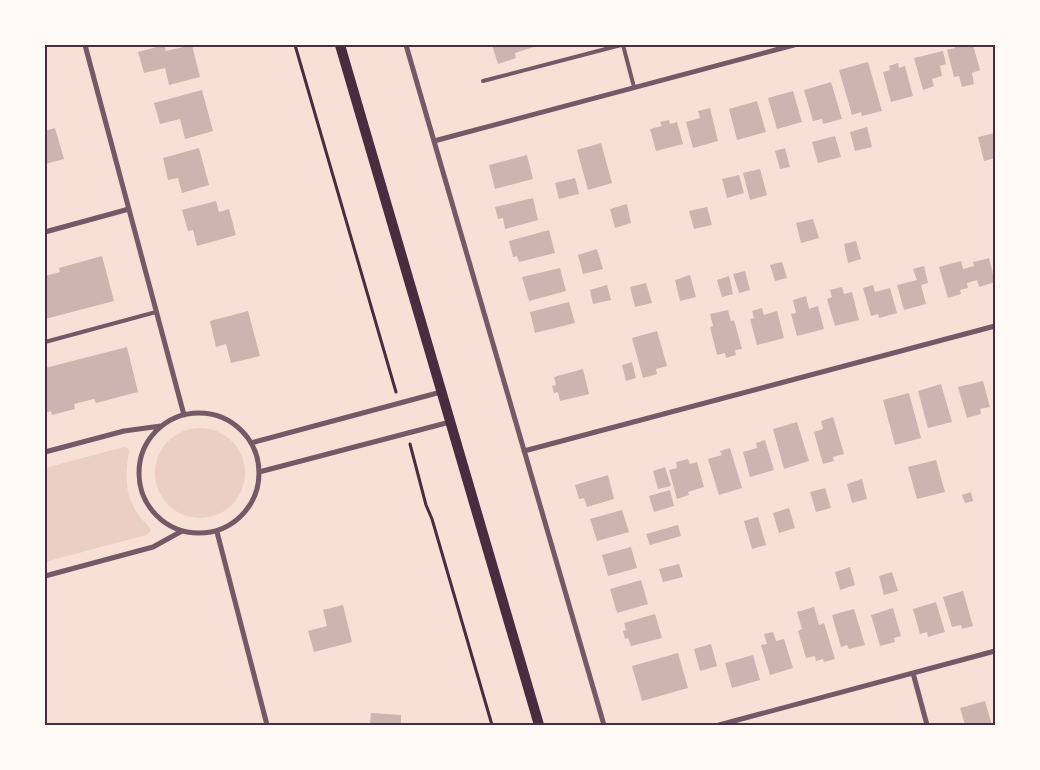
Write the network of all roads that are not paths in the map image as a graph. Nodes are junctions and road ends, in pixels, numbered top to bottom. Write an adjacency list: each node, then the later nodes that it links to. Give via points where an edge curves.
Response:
1 (85, 45): 9 (street)
2 (340, 45): 14 (main road)
3 (406, 45): 8 (street)
4 (622, 45): 6 (lane); 7 (lane)
5 (794, 45): 7 (street)
6 (483, 81)
7 (634, 87): 8 (street)
8 (434, 141): 19 (street)
9 (129, 209): 10 (street); 11 (street)
10 (45, 232)
11 (156, 312): 13 (lane); 15 (street)
12 (995, 326): 19 (street)
13 (45, 342)
14 (442, 392): 16 (main road); 18 (street)
15 (184, 415): 17 (street); 18 (street, via 218,416 234,424)
16 (450, 422): 21 (street); 28 (main road)
17 (162, 426): 20 (street, via 124,431); 22 (street, via 149,440 141,457 140,485 146,502 158,517)
18 (251, 442): 21 (street)
19 (524, 451): 29 (street)
20 (45, 452)
21 (260, 472): 23 (street, via 256,495 248,509)
22 (182, 531): 23 (street, via 199,534); 24 (street, via 153,547)
23 (217, 532): 27 (street)
24 (45, 576)
25 (995, 652): 26 (street)
26 (913, 673): 30 (street); 31 (street)
27 (267, 725)
28 (539, 725)
29 (604, 725)
30 (719, 725)
31 (927, 725)

